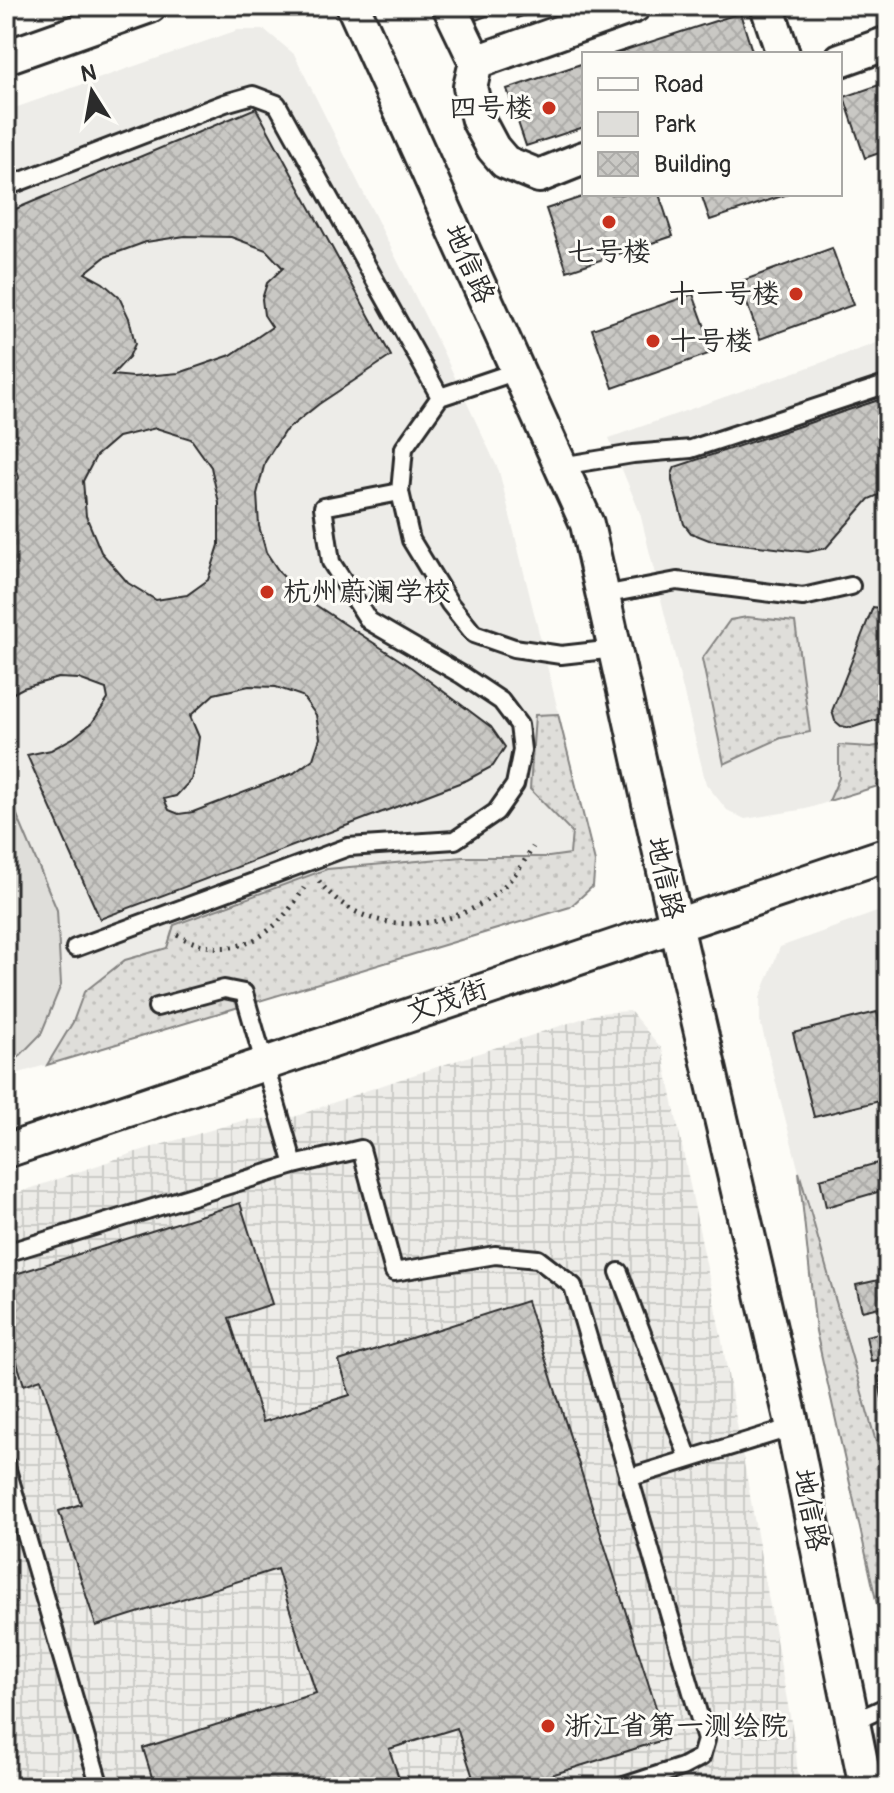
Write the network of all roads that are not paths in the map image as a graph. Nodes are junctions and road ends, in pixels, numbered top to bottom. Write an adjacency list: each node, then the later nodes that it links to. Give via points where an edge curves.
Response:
1 (150, 6): 8 (street)
2 (353, 6): 13 (street, 地信路)
3 (449, 6): 10 (street)
4 (634, 6): 10 (street)
5 (767, 6): 7 (street)
6 (888, 43): 9 (street)
7 (782, 52)
8 (6, 57)
9 (842, 59)
10 (476, 62): 11 (street, via 470,87 478,120 505,162 539,176)
11 (582, 159)
12 (6, 187): 15 (lane, via 225,103 253,95 277,104)
13 (517, 371): 15 (lane); 16 (street, 地信路)
14 (888, 384): 16 (lane, via 691,449)
15 (440, 397): 17 (lane, via 404,448)
16 (561, 466): 19 (street, 地信路, via 587,524)
17 (400, 492): 20 (lane, via 411,540 474,634 514,648 561,655); 23 (lane, via 323,507 331,562 369,621 501,701 519,725 522,750 515,785 496,812 455,840 348,847 314,866)
18 (851, 586): 19 (lane, via 803,597 677,581)
19 (603, 595): 20 (street, 地信路)
20 (615, 649): 22 (street, 地信路)
21 (888, 854): 22 (street, 文茂街)
22 (676, 925): 25 (street, 文茂街); 30 (street, 地信路)
23 (75, 948)
24 (157, 1007): 25 (lane, via 224,989 244,993)
25 (266, 1062): 26 (street, 文茂街); 27 (lane)
26 (6, 1151)
27 (294, 1165): 28 (lane); 33 (lane, via 361,1149 394,1272 495,1255 538,1259 573,1286)
28 (6, 1253)
29 (619, 1272): 31 (lane)
30 (793, 1427): 31 (lane); 35 (street, 地信路)
31 (689, 1459): 33 (lane)
32 (6, 1466): 36 (lane)
33 (628, 1478): 37 (lane, via 706,1740 701,1757)
34 (888, 1706): 35 (lane)
35 (853, 1722): 38 (street, 地信路)
36 (100, 1787)
37 (621, 1787)
38 (866, 1787)

